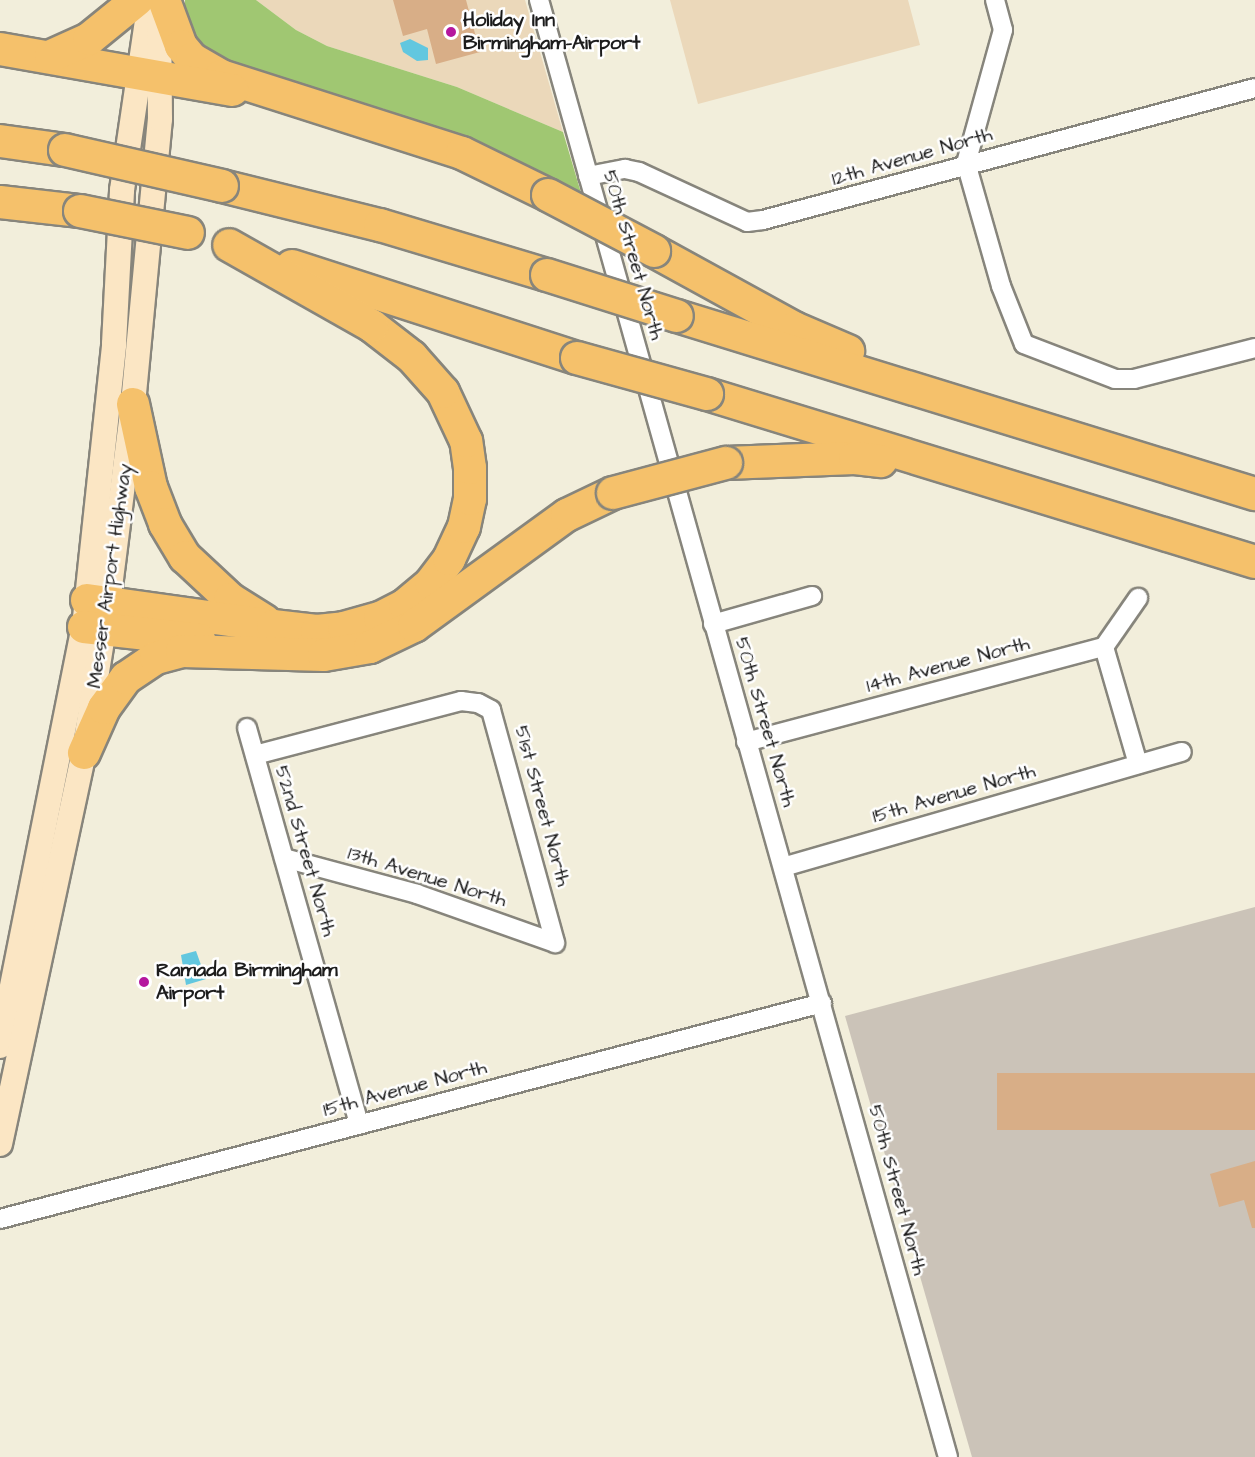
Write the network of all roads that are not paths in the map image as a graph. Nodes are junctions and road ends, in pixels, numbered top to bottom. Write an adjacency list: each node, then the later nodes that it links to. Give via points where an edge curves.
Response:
1 (137, 0): 8 (highway, via 89,39)
2 (151, 0): 9 (main road, Messer Airport Highway)
3 (159, 0): 9 (main road, Messer Airport Highway)
4 (164, 0): 11 (highway, via 181,46 192,59 221,76)
5 (539, 0): 14 (street, 50th Street North)
6 (995, 0): 13 (street, via 1003,30)
7 (0, 49): 8 (highway)
8 (51, 56): 9 (highway)
9 (149, 78): 11 (highway); 18 (main road, Messer Airport Highway); 25 (main road, Messer Airport Highway, via 122,190)
10 (1255, 88): 13 (street, 12th Avenue North)
11 (275, 96): 19 (highway, bridge, via 462,153 549,195 794,328)
12 (0, 141): 19 (highway, bridge, via 65,150 380,225)
13 (966, 163): 14 (street, 12th Avenue North, via 811,210 747,222 639,172 625,169); 17 (street, via 1001,286 1024,344 1115,379 1134,379)
14 (588, 176): 26 (street, 50th Street North)
15 (0, 202): 16 (highway, bridge, via 80,211)
16 (229, 245): 20 (highway, bridge, via 577,358 707,394); 27 (highway, via 372,326 412,357 443,392 456,415 470,468 470,499 464,527 449,559 431,583 405,605 380,618 344,628 317,631)
17 (1255, 348)
18 (134, 404): 25 (main road, Messer Airport Highway); 27 (highway, via 151,487 180,549 230,599)
19 (1006, 419): 21 (highway)
20 (952, 471): 22 (highway); 29 (highway, bridge, via 855,458 726,463 613,493 567,514 414,626 370,647)
21 (1255, 494)
22 (1255, 562)
23 (812, 596): 26 (street)
24 (1138, 598): 28 (street)
25 (96, 615): 27 (highway); 29 (highway); 33 (main road, Messer Airport Highway); 40 (main road, Messer Airport Highway)
26 (713, 624): 31 (street, 50th Street North)
27 (273, 626)
28 (1104, 646): 31 (street, 14th Avenue North); 35 (street)
29 (324, 655): 33 (highway, via 182,651 156,658 126,678 104,708)
30 (248, 728): 34 (street, 52nd Street North)
31 (746, 742): 37 (street, 50th Street North)
32 (1182, 752): 35 (street, 15th Avenue North)
33 (84, 753): 42 (main road, Messer Airport Highway)
34 (255, 755): 36 (street, 52nd Street North); 38 (street, 51st Street North, via 462,701 478,702 491,710)
35 (1138, 764): 37 (street, 15th Avenue North)
36 (284, 858): 38 (street, 13th Avenue North, via 417,894); 41 (street, 52nd Street North)
37 (783, 867): 39 (street, 50th Street North)
38 (555, 943)
39 (822, 1003): 41 (street, 15th Avenue North); 44 (street, 50th Street North)
40 (0, 1046)
41 (359, 1125): 43 (street, 15th Avenue North)
42 (0, 1144)
43 (0, 1219)
44 (948, 1457)

